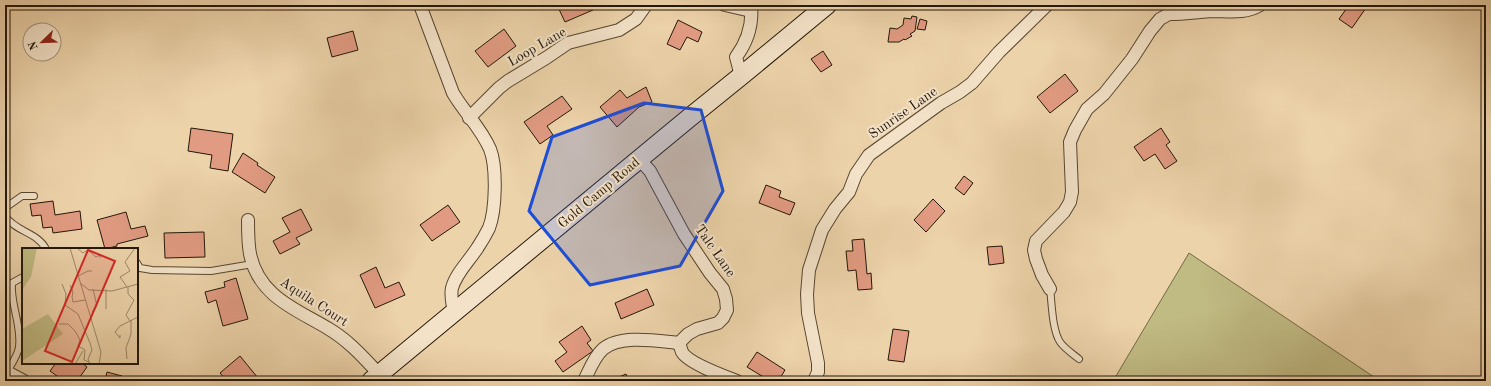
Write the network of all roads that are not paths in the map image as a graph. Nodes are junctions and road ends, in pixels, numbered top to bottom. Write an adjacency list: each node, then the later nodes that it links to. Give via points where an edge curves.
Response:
1 (420, 5): 9 (street, via 453,93)
2 (646, 5): 9 (street, Loop Lane, via 636,19 619,30 568,43 508,81)
3 (724, 5): 7 (street)
4 (827, 5): 8 (street, Gold Camp Road)
5 (1047, 5): 28 (street, Sunrise Lane, via 999,52 972,83 869,155 856,174 849,192 822,230 809,270 808,314 818,363)
6 (1260, 5): 19 (street, via 1252,10 1169,14 1164,17 1150,31 1104,94 1087,109 1079,120 1070,142 1070,202 1064,212 1036,241 1034,250 1040,270)
7 (751, 8): 8 (street, via 751,28 736,57)
8 (741, 76): 10 (street, Gold Camp Road)
9 (469, 118): 20 (street, via 490,150 495,172 494,192 492,218 488,228 453,287 451,295)
10 (639, 159): 20 (street, Gold Camp Road); 21 (street, Talc Lane, via 650,171 684,234 723,289 726,299 727,310 718,323 697,329)
11 (34, 196): 12 (lane, via 22,196)
12 (5, 208)
13 (5, 216): 15 (lane, via 10,224 40,240)
14 (248, 220): 16 (street, Aquila Court, via 248,243)
15 (45, 248)
16 (253, 264): 17 (lane, via 211,271 152,270 140,268); 24 (street, Aquila Court, via 260,279 277,299 349,343)
17 (138, 265)
18 (22, 278): 23 (lane, via 12,283 11,294 18,325 19,348)
19 (1050, 289): 22 (lane, via 1059,341)
20 (454, 313): 24 (street, Gold Camp Road)
21 (679, 343): 26 (street, via 641,340 611,344 600,354); 27 (street, via 687,358)
22 (1079, 359)
23 (6, 372): 25 (street)
24 (375, 378)
25 (24, 381)
26 (584, 381)
27 (737, 381)
28 (814, 381)

